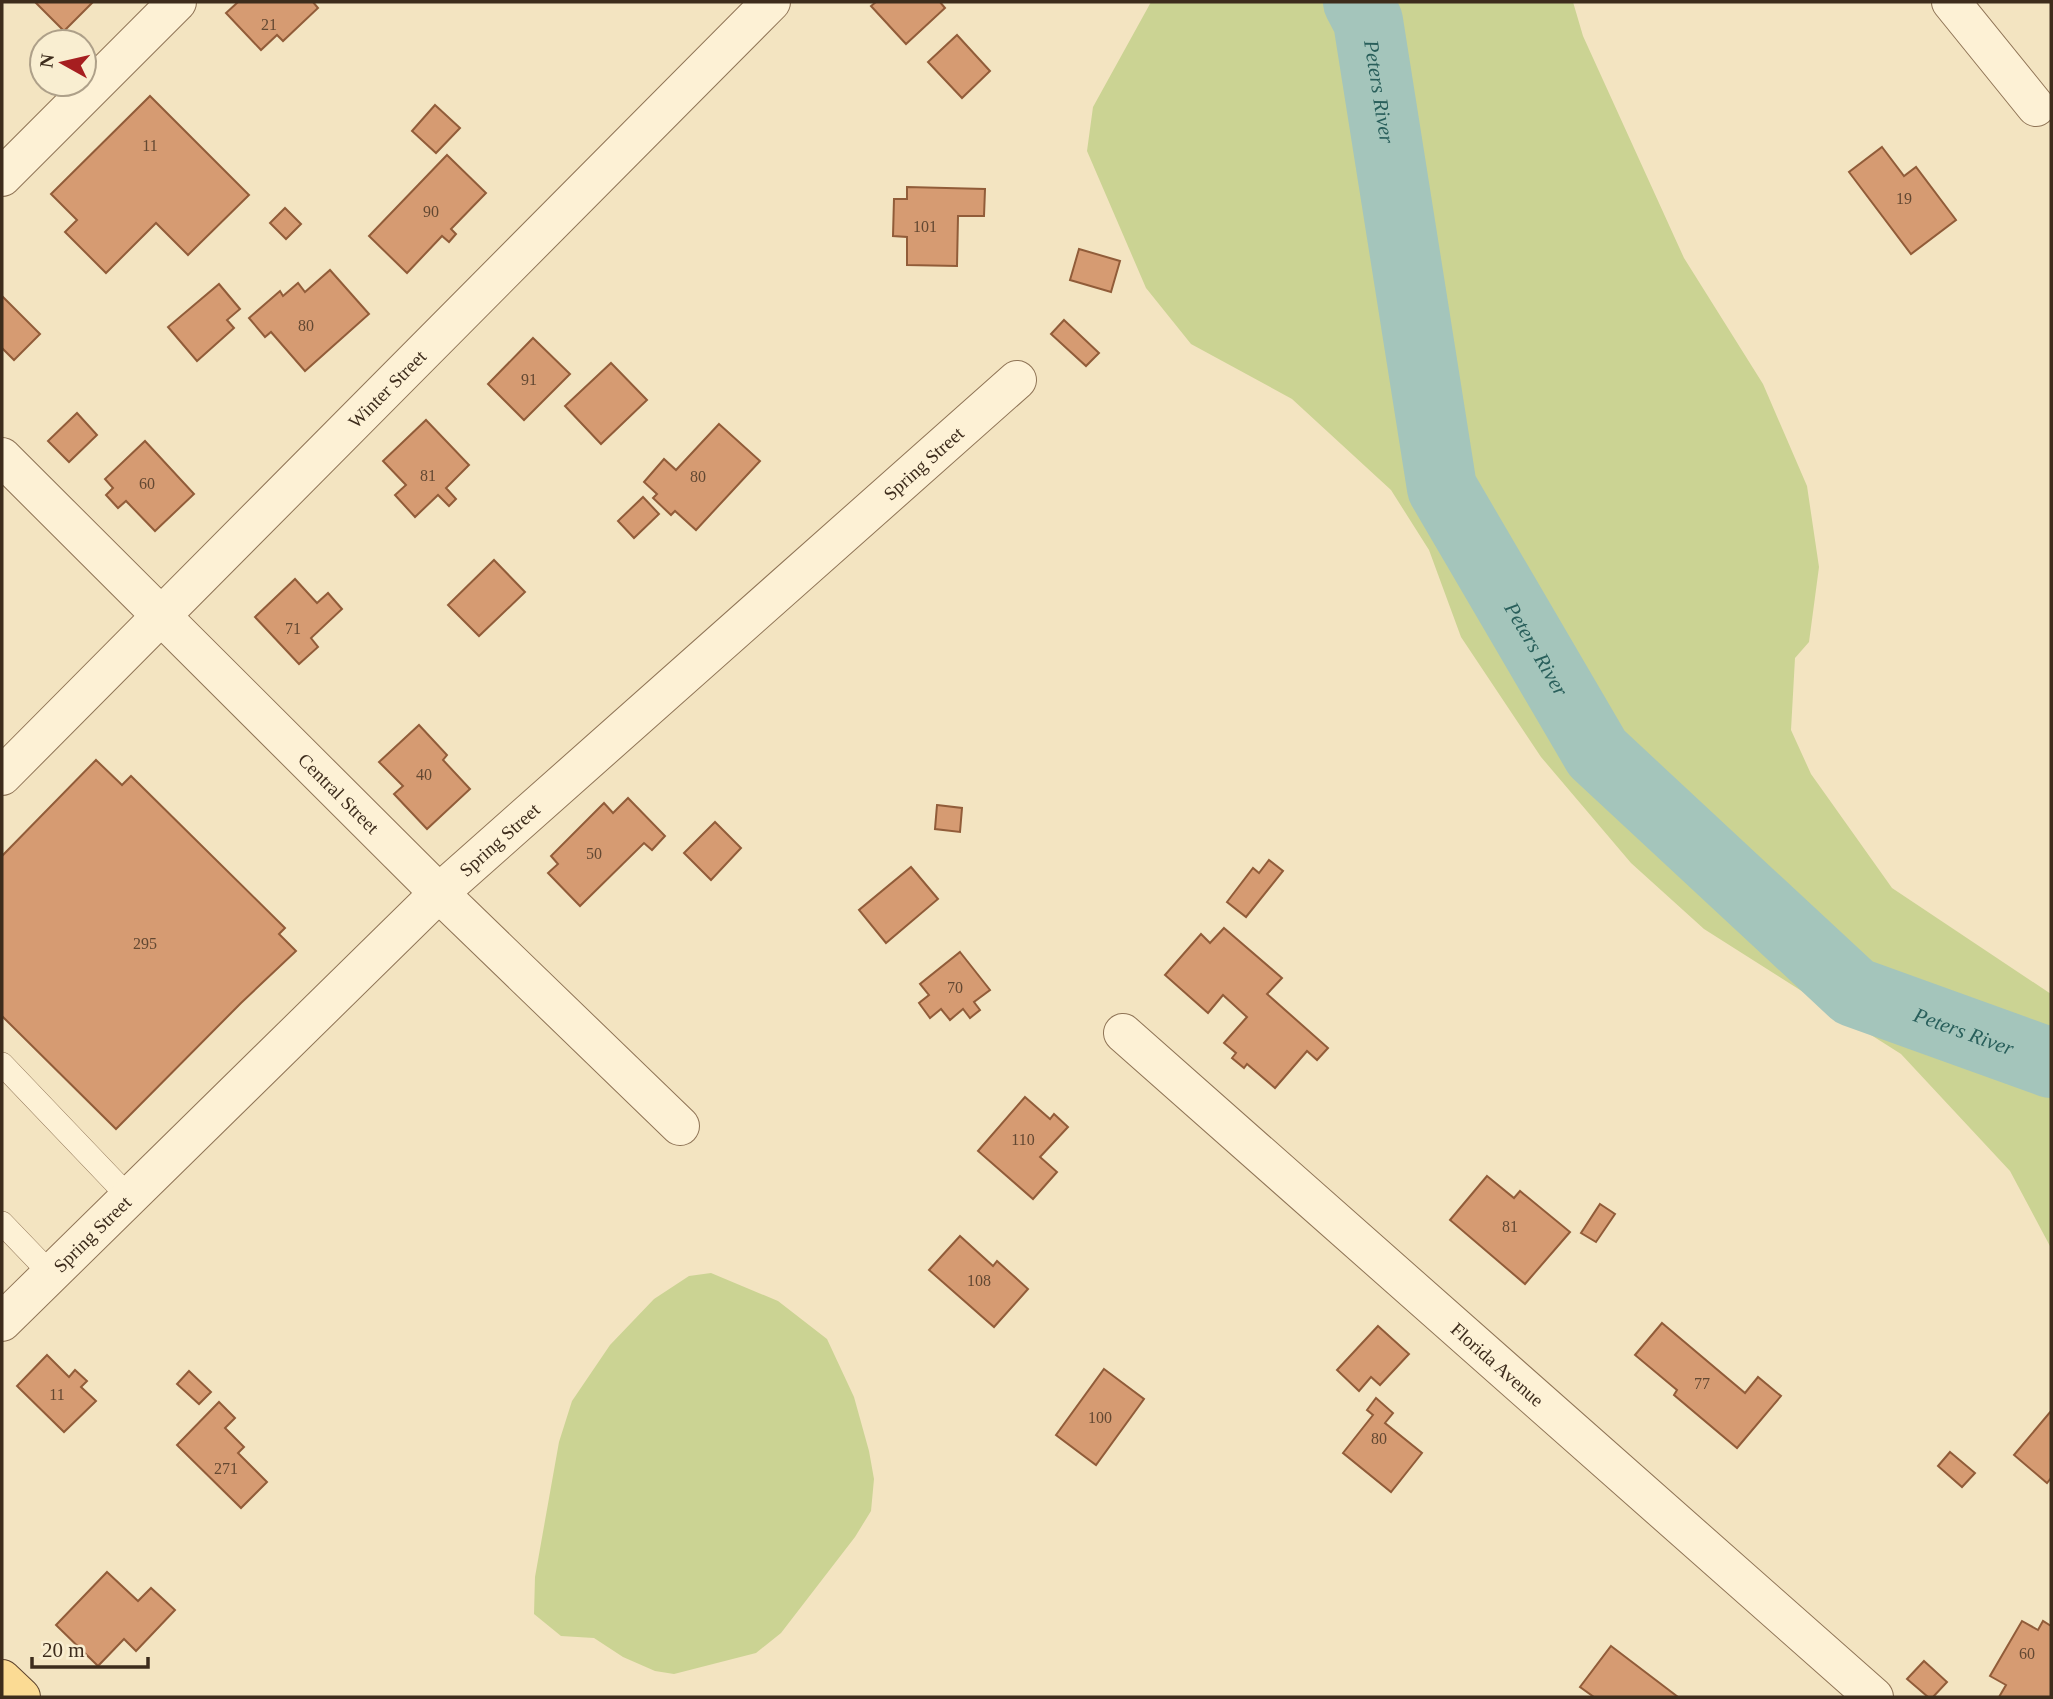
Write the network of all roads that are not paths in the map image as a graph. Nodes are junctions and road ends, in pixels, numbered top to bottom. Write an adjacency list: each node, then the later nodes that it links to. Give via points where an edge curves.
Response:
1 (177, 2): 5 (street)
2 (771, 2): 8 (street, Winter Street)
3 (1951, 2): 4 (street)
4 (2036, 107)
5 (2, 177)
6 (1017, 380): 10 (street, Spring Street)
7 (2, 457): 8 (street, Central Street)
8 (159, 616): 9 (street, Winter Street); 10 (street, Central Street)
9 (2, 776)
10 (439, 893): 13 (street, Central Street); 14 (street, Spring Street)
11 (1123, 1033): 20 (street, Florida Avenue)
12 (2, 1065): 14 (lane)
13 (680, 1126)
14 (130, 1197): 16 (street, Spring Street)
15 (2, 1223): 16 (lane)
16 (51, 1274): 17 (street, Spring Street)
17 (2, 1322)
18 (2, 1679): 19 (main road)
19 (21, 1697)
20 (1874, 1697)

